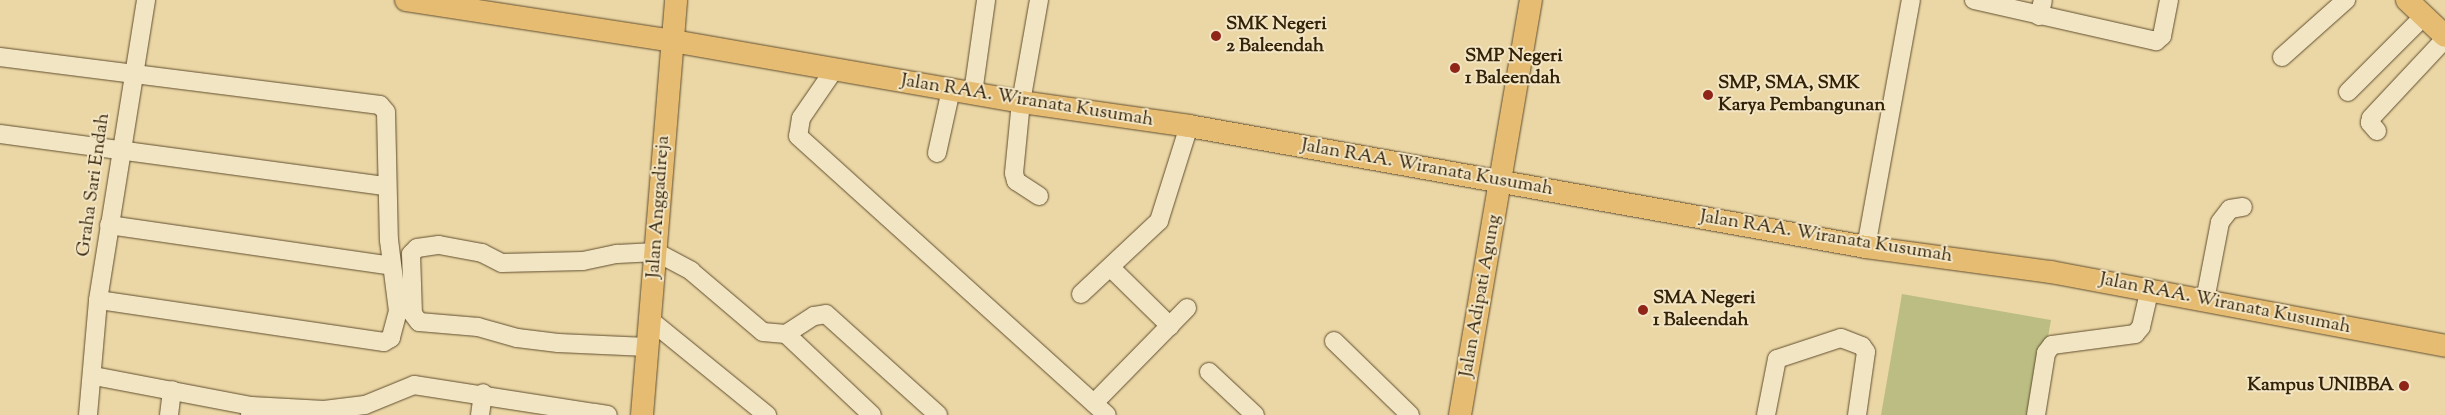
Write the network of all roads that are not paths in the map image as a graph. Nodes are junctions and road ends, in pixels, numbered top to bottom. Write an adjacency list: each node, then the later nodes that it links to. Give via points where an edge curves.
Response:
1 (146, 0): 19 (street, Graha Sari Endah)
2 (406, 0): 15 (main road, Jalan RAA. Wiranata Kusumah)
3 (676, 0): 15 (main road, Jalan Anggadireja)
4 (986, 0): 20 (street)
5 (1039, 0): 22 (street)
6 (1531, 0): 28 (main road, Jalan Adipati Agung)
7 (1911, 0): 33 (street)
8 (1974, 0): 12 (street)
9 (2169, 0): 12 (street, via 2162,36 2156,41)
10 (2346, 0): 17 (street)
11 (2407, 0): 13 (main road)
12 (2041, 8)
13 (2424, 16): 14 (main road); 21 (street)
14 (2445, 38): 24 (street, via 2371,118 2370,123)
15 (673, 41): 18 (main road, Jalan RAA. Wiranata Kusumah); 34 (main road, Jalan Anggadireja)
16 (0, 57): 19 (street)
17 (2282, 57)
18 (834, 70): 20 (main road, Jalan RAA. Wiranata Kusumah); 52 (street, via 801,118 798,136)
19 (132, 75): 26 (street, Graha Sari Endah); 29 (street, via 380,105 386,112 388,129)
20 (962, 92): 22 (main road, Jalan RAA. Wiranata Kusumah); 27 (street)
21 (2348, 92)
22 (1021, 102): 23 (main road, Jalan RAA. Wiranata Kusumah); 30 (street, via 1014,177)
23 (1189, 126): 28 (main road, Jalan RAA. Wiranata Kusumah); 36 (street, via 1159,221)
24 (2377, 131)
25 (0, 134): 26 (street)
26 (120, 152): 29 (street); 32 (street, Graha Sari Endah)
27 (937, 153)
28 (1501, 182): 33 (main road, Jalan RAA. Wiranata Kusumah); 67 (main road, Jalan Adipati Agung)
29 (387, 186): 35 (street)
30 (1039, 196)
31 (2243, 207): 40 (street, via 2230,209 2220,222)
32 (110, 225): 35 (street); 39 (street, Graha Sari Endah)
33 (1866, 247): 37 (main road, Jalan RAA. Wiranata Kusumah, via 1992,263)
34 (656, 252): 42 (main road, Jalan Anggadireja); 44 (street, via 691,271 764,332); 47 (street, via 617,254 583,261 502,263 482,253 439,245 417,248 409,263 413,314 419,322 478,327 517,338 550,342)
35 (392, 266): 39 (street, via 398,312 391,338 384,342)
36 (1111, 268): 38 (street); 43 (street)
37 (2149, 291): 40 (main road, Jalan RAA. Wiranata Kusumah); 70 (street, via 2141,327 2135,334 2052,345 2046,353)
38 (1081, 294)
39 (98, 300): 49 (street, Graha Sari Endah)
40 (2205, 300): 46 (main road, Jalan RAA. Wiranata Kusumah)
41 (1187, 308): 43 (street)
42 (650, 320): 47 (main road, Jalan Anggadireja); 62 (street)
43 (1170, 326): 52 (street, via 1142,355)
44 (781, 334): 63 (street); 64 (street, via 814,316 826,314)
45 (1334, 341): 66 (street)
46 (2445, 346)
47 (647, 347): 61 (main road, Jalan Anggadireja)
48 (1209, 372): 65 (street)
49 (94, 376): 50 (street); 57 (street, Graha Sari Endah)
50 (172, 390): 53 (street); 58 (street)
51 (483, 393): 54 (street, via 414,385 397,390); 56 (street); 59 (street)
52 (1100, 409)
53 (250, 410): 55 (street)
54 (361, 410): 55 (street)
55 (323, 412)
56 (577, 412): 60 (street)
57 (88, 415)
58 (169, 415)
59 (480, 415)
60 (608, 415)
61 (642, 415)
62 (767, 415)
63 (872, 415)
64 (938, 415)
65 (1255, 415)
66 (1410, 415)
67 (1460, 415)
68 (1766, 415): 69 (street, via 1777,359 1841,338 1854,341 1866,352)
69 (1857, 415)
70 (2036, 415)

